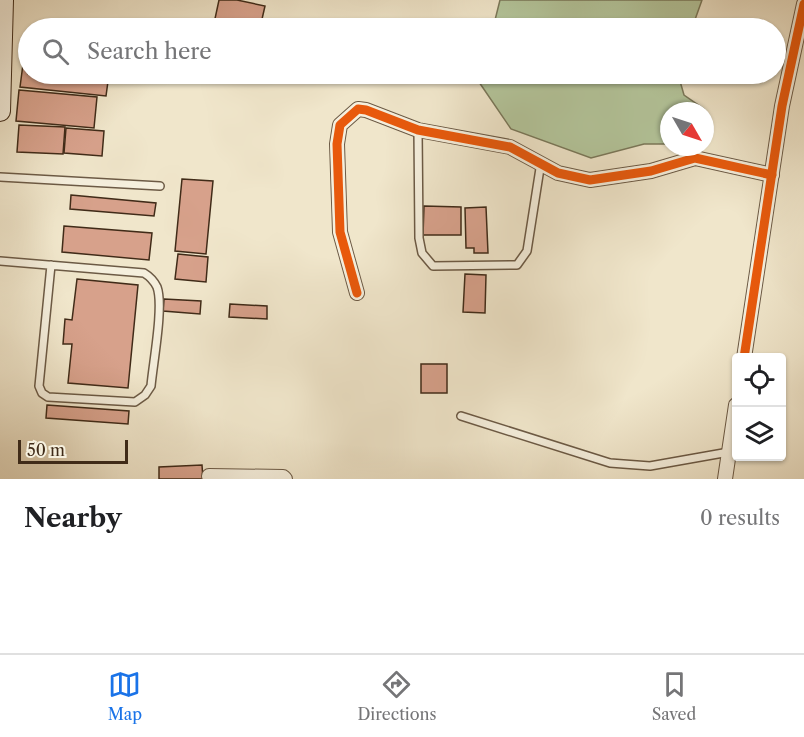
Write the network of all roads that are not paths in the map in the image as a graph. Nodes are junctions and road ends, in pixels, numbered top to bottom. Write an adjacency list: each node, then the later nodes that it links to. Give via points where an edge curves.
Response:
1 (3, 0): 3 (main road)
2 (804, 4): 7 (street)
3 (1, 55): 4 (main road)
4 (0, 111)
5 (418, 130): 6 (street, via 510,147); 6 (lane, via 419,238 422,253 433,266 517,265 527,251); 12 (street, via 366,110 358,110 340,124 340,231)
6 (541, 162): 7 (street, via 558,172 590,180 651,171 695,158)
7 (772, 175): 13 (street)
8 (0, 177): 9 (lane)
9 (160, 186)
10 (0, 261): 11 (lane)
11 (51, 265): 11 (lane, via 144,273 156,286 160,301 151,386 135,402 48,397 42,393 39,386)
12 (357, 293)
13 (745, 353)
14 (736, 407): 16 (street)
15 (461, 416): 16 (lane, via 610,463 650,466)
16 (729, 452): 19 (street)
17 (209, 476): 18 (street)
18 (285, 479)
19 (725, 479)

